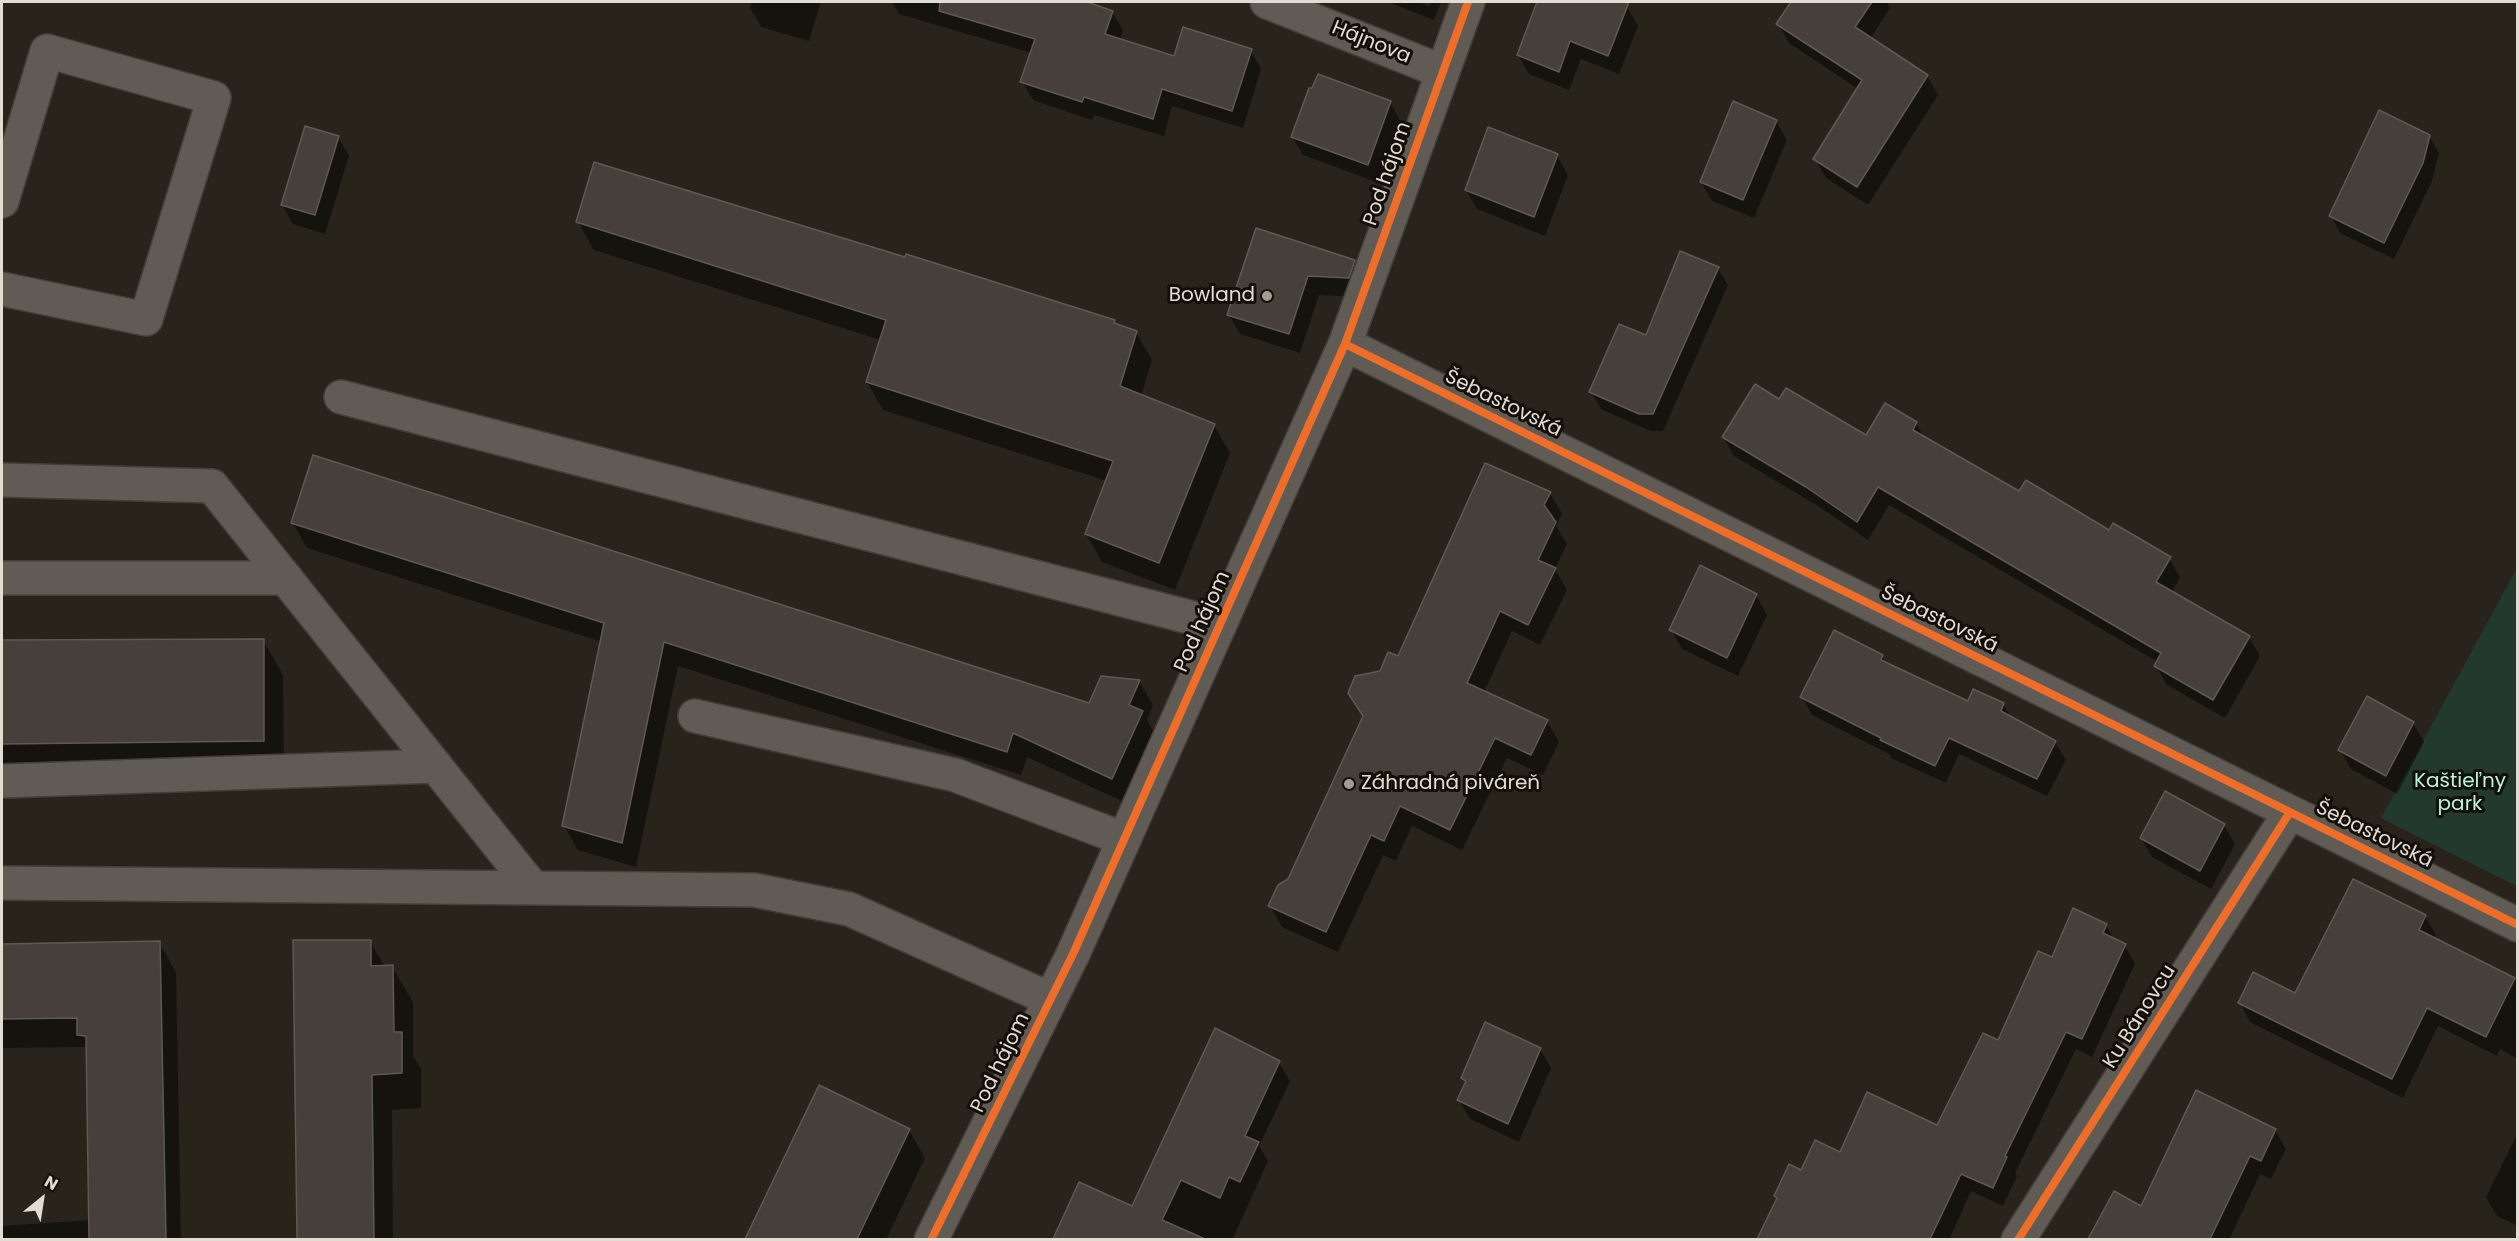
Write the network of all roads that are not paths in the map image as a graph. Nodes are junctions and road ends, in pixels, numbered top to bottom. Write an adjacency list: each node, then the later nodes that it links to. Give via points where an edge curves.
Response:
1 (1266, 2): 3 (street, Hájnova)
2 (1468, 2): 3 (street, Pod hájom)
3 (1442, 70): 6 (street, Pod hájom)
4 (2, 201): 5 (street, via 47,51 214,98 146,319)
5 (2, 289)
6 (1345, 344): 11 (street, Pod hájom); 15 (street, Šebastovská)
7 (341, 397): 11 (street)
8 (2, 480): 10 (street, via 212,486)
9 (2, 578): 10 (street)
10 (286, 578): 13 (street)
11 (1220, 625): 16 (street, Pod hájom)
12 (695, 716): 16 (street, via 955,775)
13 (436, 766): 14 (street); 18 (street)
14 (2, 781)
15 (2290, 812): 19 (street, Šebastovská); 22 (street, Ku Bánovcu)
16 (1124, 839): 20 (street, Pod hájom)
17 (2, 883): 18 (street)
18 (533, 888): 20 (street, via 754,890 849,909)
19 (2517, 925)
20 (1050, 999): 21 (street, Pod hájom)
21 (931, 1239)
22 (2018, 1239)

